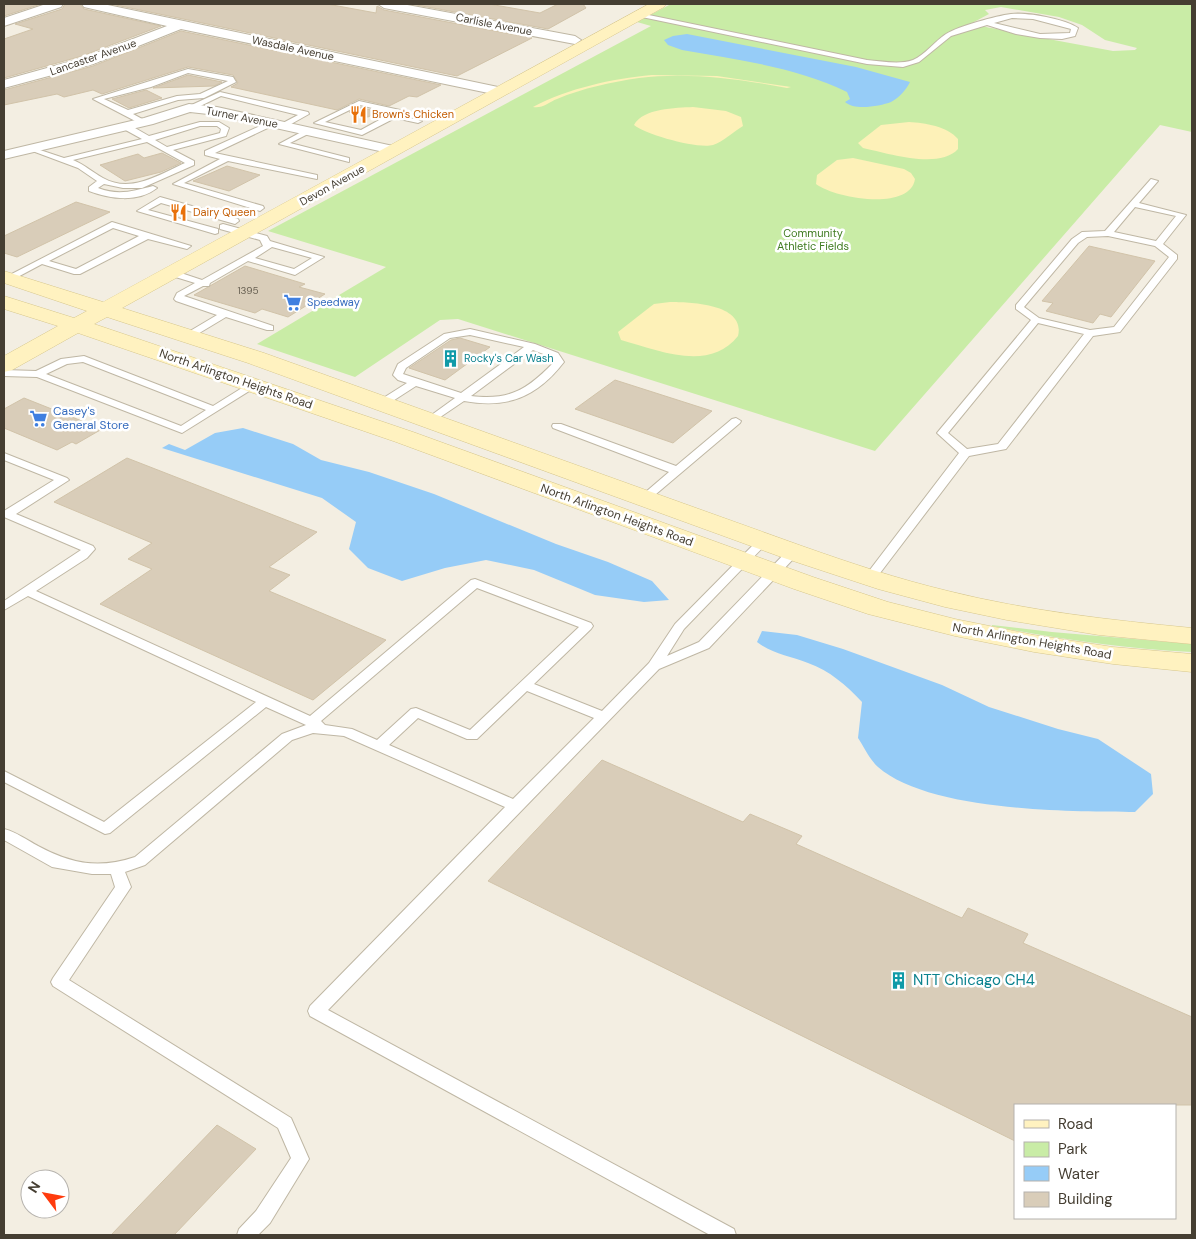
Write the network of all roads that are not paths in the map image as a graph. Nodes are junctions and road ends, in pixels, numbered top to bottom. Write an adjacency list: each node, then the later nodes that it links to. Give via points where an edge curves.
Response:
1 (57, 4): 6 (street)
2 (88, 4): 8 (street, Wasdale Avenue)
3 (384, 4): 9 (street, Carlisle Avenue)
4 (659, 4): 5 (main road, Devon Avenue)
5 (636, 10): 7 (lane, via 867,62 903,65 916,61 949,35); 9 (main road, Devon Avenue); 12 (main road, Devon Avenue)
6 (4, 22)
7 (986, 22): 7 (lane, via 1012,16 1033,17 1075,28 1073,36 1060,38 1020,33)
8 (180, 25): 10 (street, Lancaster Avenue, via 88,61); 12 (street, Wasdale Avenue)
9 (575, 40): 12 (main road, Devon Avenue)
10 (4, 84)
11 (148, 85): 13 (lane, via 188,71 232,82); 15 (lane); 18 (lane, via 98,99)
12 (491, 89): 19 (main road, Devon Avenue); 28 (main road, Devon Avenue)
13 (210, 92): 14 (lane); 15 (lane, via 202,96)
14 (220, 94): 16 (lane); 20 (lane, via 305,114)
15 (177, 98): 18 (lane)
16 (189, 108): 18 (street, Turner Avenue, via 141,122); 20 (street, Turner Avenue, via 217,110)
17 (394, 116): 19 (lane); 21 (lane, via 362,133); 21 (lane, via 398,112 359,103 318,123)
18 (126, 120): 24 (lane); 26 (street, Turner Avenue)
19 (418, 121): 25 (main road, Devon Avenue)
20 (278, 124): 22 (street, Turner Avenue); 30 (lane, via 208,154)
21 (348, 130): 23 (lane)
22 (307, 131): 23 (street, Turner Avenue); 32 (lane, via 283,144)
23 (334, 137): 25 (street, Turner Avenue)
24 (149, 140): 27 (lane); 27 (lane, via 209,123 225,128 223,134); 31 (lane)
25 (372, 146): 28 (street, Turner Avenue); 32 (main road, Devon Avenue)
26 (31, 149): 29 (street, Turner Avenue); 31 (lane)
27 (167, 149): 33 (lane, via 191,163)
28 (393, 150): 39 (main road, Devon Avenue)
29 (4, 155)
30 (227, 158): 34 (lane); 38 (lane, via 177,184)
31 (65, 160): 35 (lane, via 81,166)
32 (346, 160): 34 (main road, Devon Avenue)
33 (163, 176): 35 (lane, via 142,186); 35 (lane, via 158,186 134,196 106,195 92,189)
34 (314, 177): 38 (main road, Devon Avenue)
35 (102, 181)
36 (1154, 181): 37 (lane)
37 (1133, 204): 40 (lane); 43 (lane, via 1182,215)
38 (260, 208): 39 (main road, Devon Avenue)
39 (229, 228): 39 (lane, via 160,200 141,211); 42 (lane, via 264,238); 44 (main road, Devon Avenue); 47 (main road, Devon Avenue)
40 (1108, 233): 43 (lane); 57 (lane, via 1085,234 1075,241 1019,307)
41 (147, 236): 44 (lane); 46 (lane, via 112,226); 46 (lane, via 77,272)
42 (266, 243): 45 (lane, via 268,247); 45 (lane, via 320,257 296,277)
43 (1158, 244): 60 (lane, via 1174,257 1117,330)
44 (187, 246): 50 (main road, Devon Avenue)
45 (246, 258): 49 (lane)
46 (41, 261): 48 (lane)
47 (172, 274): 49 (lane); 52 (main road, Devon Avenue)
48 (6, 277): 50 (main road, North Arlington Heights Road)
49 (206, 284): 54 (lane, via 180,294 179,298)
50 (84, 301): 52 (main road, North Arlington Heights Road); 55 (main road, Devon Avenue)
51 (4, 302): 55 (main road, North Arlington Heights Road)
52 (107, 309): 58 (main road, Devon Avenue); 61 (main road, North Arlington Heights Road)
53 (246, 310): 56 (lane)
54 (225, 314): 56 (lane); 61 (lane)
55 (54, 317): 58 (main road, North Arlington Heights Road); 62 (main road, Devon Avenue)
56 (235, 317): 59 (lane)
57 (1036, 320): 60 (lane); 76 (lane, via 942,433)
58 (77, 325): 64 (main road, Devon Avenue); 69 (main road, North Arlington Heights Road)
59 (270, 328)
60 (1090, 333): 76 (lane, via 1002,447)
61 (188, 336): 71 (main road, North Arlington Heights Road)
62 (4, 344)
63 (532, 346): 68 (lane, via 470,332 447,336 400,369 398,375); 70 (lane); 70 (lane, via 555,355 559,362 546,378 507,400 479,402)
64 (23, 354): 65 (main road, Devon Avenue); 67 (lane)
65 (4, 365)
66 (4, 373): 67 (lane)
67 (38, 374): 72 (lane, via 65,361 84,359); 72 (lane, via 182,430)
68 (415, 382): 70 (lane); 71 (lane)
69 (254, 385): 72 (lane); 82 (main road, North Arlington Heights Road, via 394,432)
70 (462, 397): 73 (lane)
71 (381, 404): 73 (main road, North Arlington Heights Road)
72 (214, 410)
73 (430, 421): 79 (main road, North Arlington Heights Road)
74 (736, 422): 78 (lane)
75 (557, 426): 78 (lane)
76 (965, 453): 84 (lane)
77 (4, 456): 85 (lane, via 63,480 7,514 89,549)
78 (678, 471): 79 (lane)
79 (645, 498): 80 (main road, North Arlington Heights Road)
80 (763, 541): 81 (main road, North Arlington Heights Road); 82 (lane)
81 (793, 552): 83 (lane); 84 (main road, North Arlington Heights Road)
82 (743, 561): 83 (main road, North Arlington Heights Road); 89 (lane, via 679,627)
83 (773, 572): 88 (main road, North Arlington Heights Road, via 946,626 1061,648); 89 (lane, via 704,645)
84 (870, 578): 87 (main road, North Arlington Heights Road, via 1030,616)
85 (27, 591): 86 (lane); 91 (lane)
86 (4, 606)
87 (1192, 636)
88 (1192, 663)
89 (654, 666): 92 (lane)
90 (525, 685): 92 (lane); 93 (lane, via 587,626 475,583); 95 (lane, via 472,736 416,712)
91 (265, 701): 93 (lane); 96 (lane, via 105,829)
92 (604, 717): 97 (lane)
93 (311, 722): 94 (lane)
94 (329, 729): 95 (lane, via 346,732); 99 (lane, via 312,728 288,737 140,861)
95 (378, 747): 97 (lane)
96 (4, 776)
97 (515, 806): 101 (lane, via 316,1012)
98 (4, 834): 99 (lane, via 57,863)
99 (117, 869): 100 (lane, via 123,887 59,982 285,1123 300,1160 263,1217)
100 (246, 1235)
101 (728, 1235)

